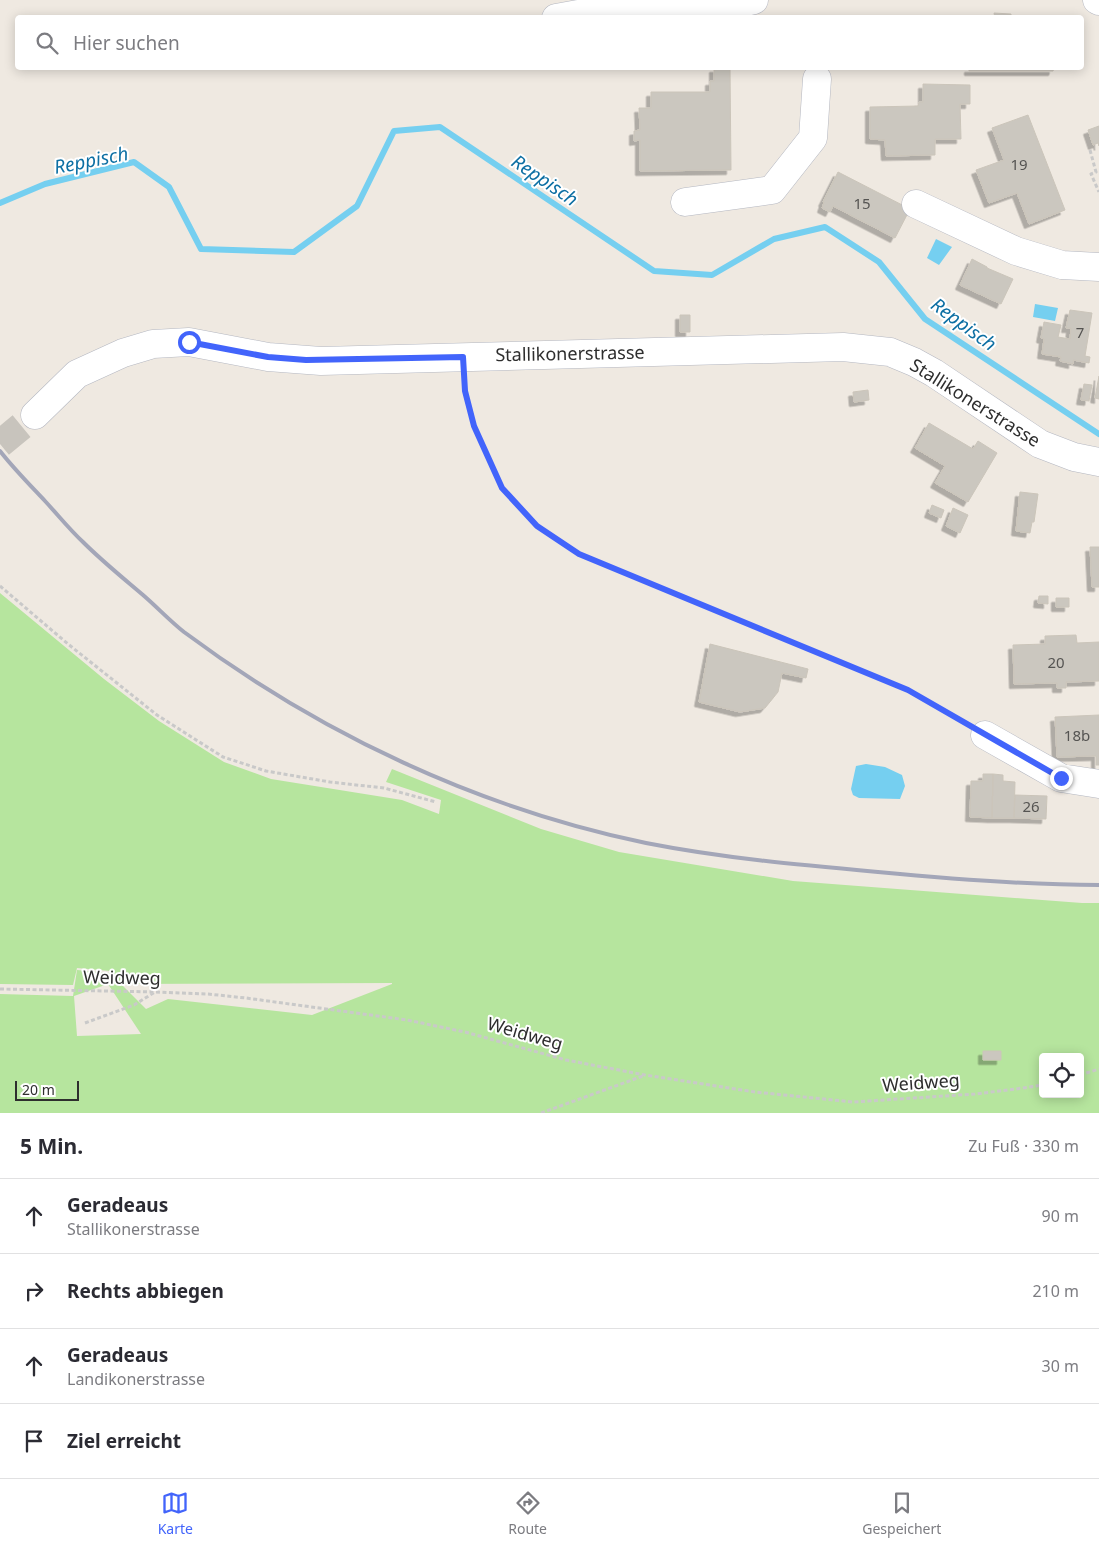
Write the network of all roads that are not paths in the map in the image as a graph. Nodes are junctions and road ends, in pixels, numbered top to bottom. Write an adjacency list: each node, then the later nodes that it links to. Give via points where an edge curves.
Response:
1 (754, 0): 2 (street, via 701,10)
2 (572, 15)
3 (817, 79): 4 (street, via 813,138 772,190)
4 (685, 202)
5 (916, 204): 6 (street, via 1016,251 1062,265)
6 (1099, 267)
7 (35, 415): 8 (street, Stallikonerstrasse, via 77,374 123,353 153,344 189,342 268,357 306,360 843,347 890,352 914,362 1040,444 1074,457)
8 (1099, 462)
9 (985, 735): 10 (street, via 1061,778)
10 (1099, 784)

